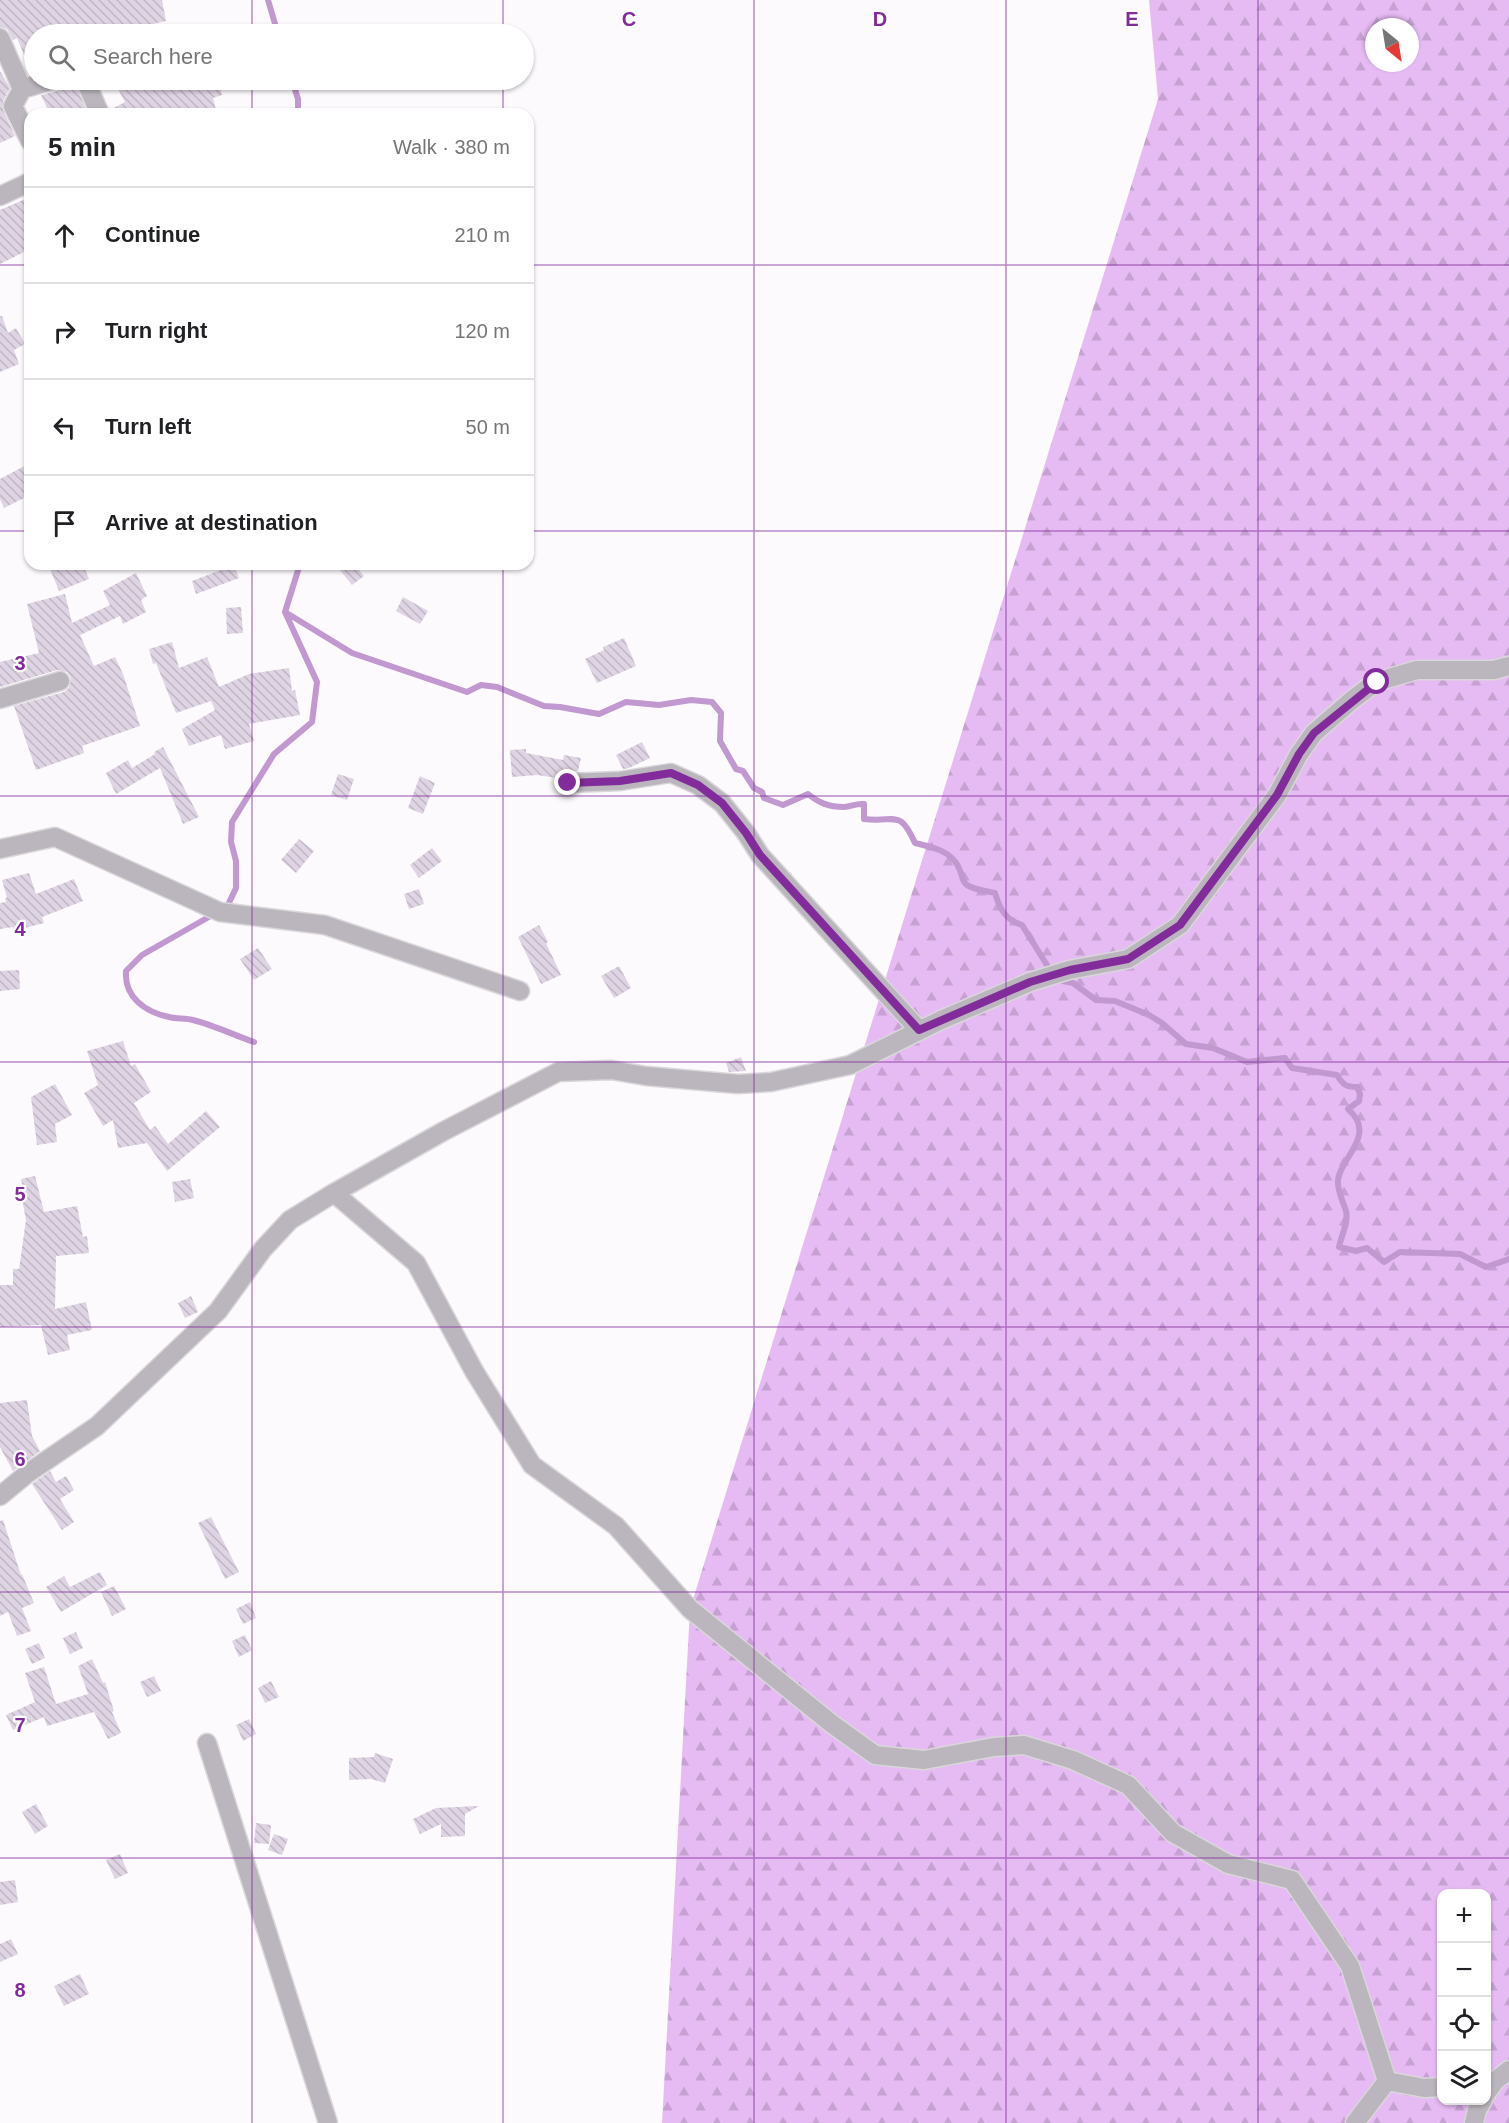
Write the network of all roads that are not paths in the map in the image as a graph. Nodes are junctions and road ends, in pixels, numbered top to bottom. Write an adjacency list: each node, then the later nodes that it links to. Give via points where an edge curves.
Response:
1 (0, 38): 2 (street)
2 (22, 89): 5 (street, via 13,106)
3 (89, 90): 4 (street)
4 (97, 108)
5 (24, 129)
6 (24, 185): 7 (street)
7 (0, 196)
8 (1509, 666): 14 (street, via 1494,670 1417,670 1377,682 1314,733 1277,795 1180,925 1128,959 1030,982)
9 (60, 681): 10 (street)
10 (0, 699)
11 (568, 783): 14 (street, via 620,781 671,773 698,785 722,803 760,855)
12 (0, 849): 13 (street, via 55,837 220,912 326,925)
13 (520, 992)
14 (919, 1030): 15 (street, via 850,1065 771,1082 738,1084 611,1070 558,1072)
15 (334, 1192): 16 (street, via 290,1220 263,1249 218,1311 105,1419); 19 (street, via 416,1263 474,1371 532,1465 616,1526 690,1609 875,1755 924,1760 1024,1745 1128,1785 1173,1833 1228,1864 1292,1880 1350,1966)
16 (0, 1496)
17 (207, 1743): 22 (street)
18 (1509, 2070): 21 (street)
19 (1388, 2081): 20 (street); 23 (street)
20 (1437, 2087)
21 (1491, 2087)
22 (328, 2123)
23 (1355, 2123)

